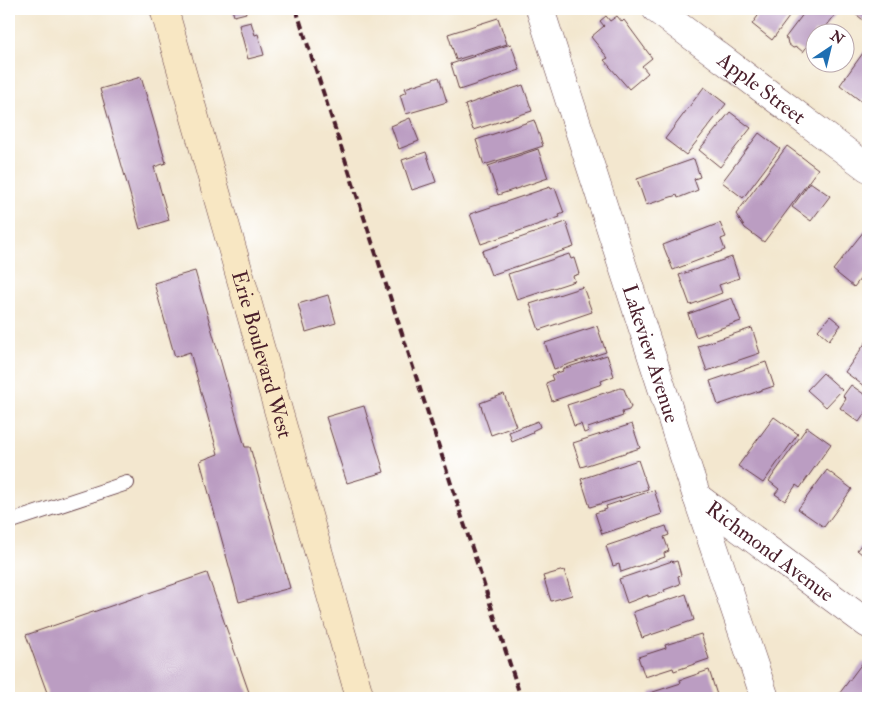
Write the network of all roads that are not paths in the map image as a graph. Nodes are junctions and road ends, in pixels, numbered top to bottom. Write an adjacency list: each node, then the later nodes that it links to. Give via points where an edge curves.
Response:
1 (164, 9): 9 (main road, Erie Boulevard West)
2 (540, 9): 6 (street, Lakeview Avenue)
3 (656, 9): 4 (street, Apple Street)
4 (868, 168)
5 (127, 483): 7 (lane)
6 (697, 497): 8 (street, Richmond Avenue); 10 (street, Lakeview Avenue)
7 (9, 522)
8 (868, 624)
9 (360, 698)
10 (765, 698)

